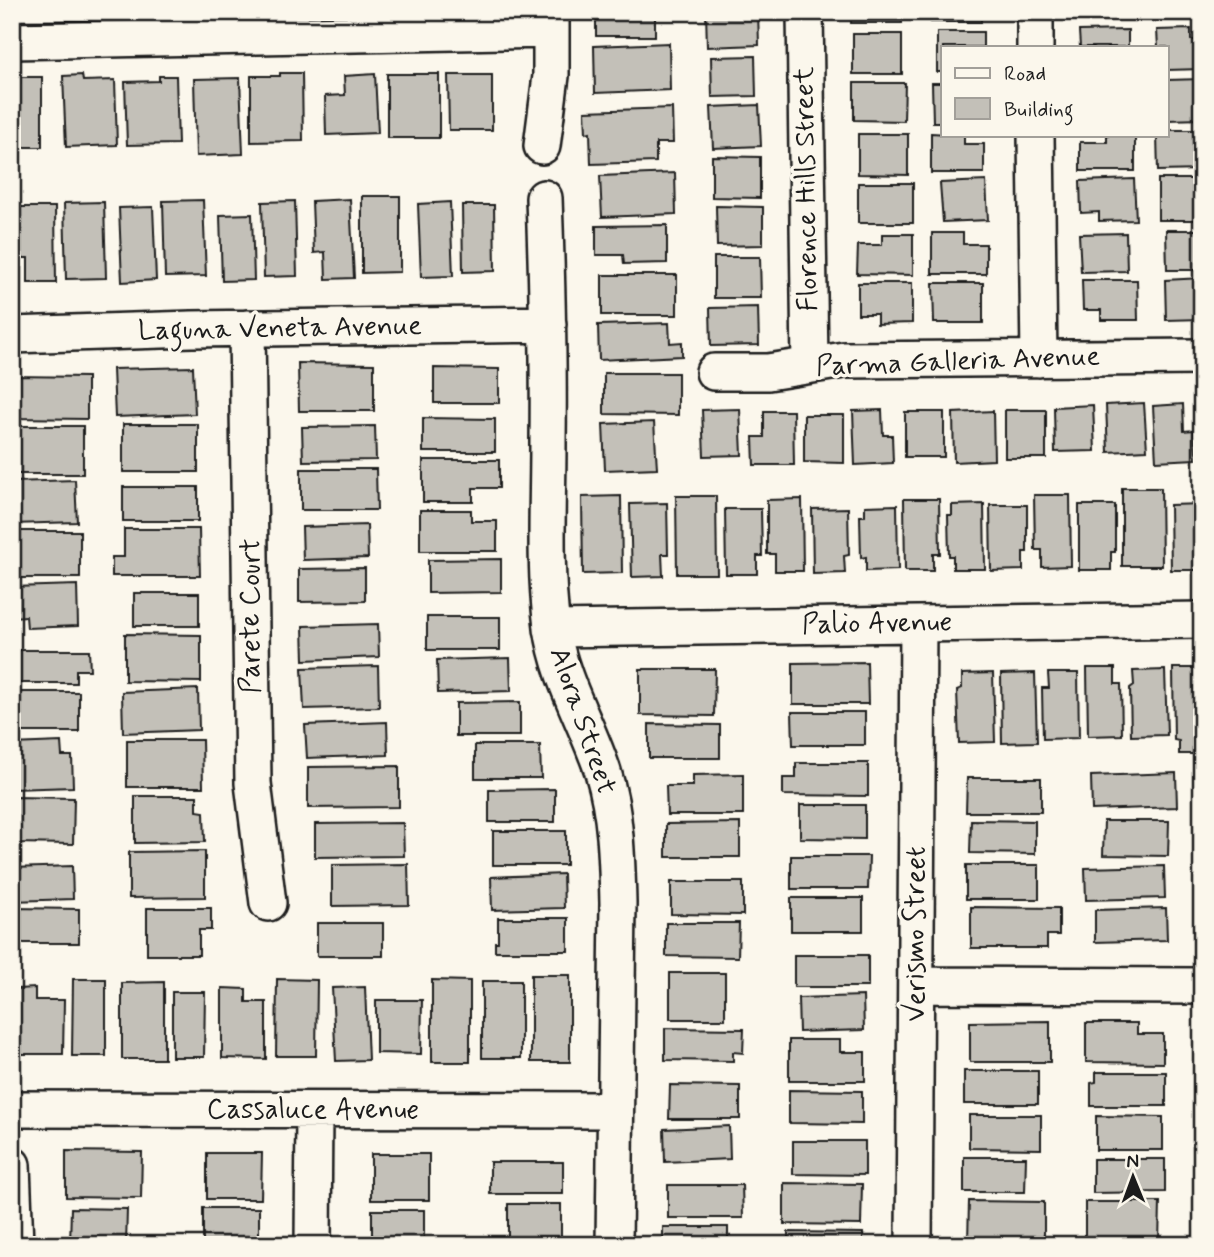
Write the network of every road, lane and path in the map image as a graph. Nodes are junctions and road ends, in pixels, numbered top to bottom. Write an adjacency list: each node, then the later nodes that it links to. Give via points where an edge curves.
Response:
1 (805, 12): 14 (street, Florence Hills Street)
2 (1035, 12): 5 (street)
3 (551, 21): 4 (street); 7 (street, via 551,76)
4 (12, 41)
5 (1035, 46)
6 (1036, 136): 13 (street)
7 (542, 146)
8 (544, 198): 9 (street, Alora Street)
9 (548, 324): 10 (street, Laguna Veneta Avenue); 18 (street, Alora Street, via 546,554)
10 (247, 328): 11 (street, Laguna Veneta Avenue); 19 (street, Parete Court, via 253,783)
11 (12, 335)
12 (1202, 357): 13 (street, Parma Galleria Avenue)
13 (1040, 359): 14 (street, Parma Galleria Avenue, via 844,360)
14 (810, 365): 15 (street, Parma Galleria Avenue, via 768,372)
15 (714, 372)
16 (1202, 620): 17 (street, Palio Avenue)
17 (918, 624): 18 (street, Palio Avenue); 20 (street, Verismo Street)
18 (552, 629): 24 (street, Alora Street, via 612,811 618,903)
19 (268, 902)
20 (916, 985): 21 (street); 29 (street, Verismo Street)
21 (1202, 986)
22 (12, 1108): 23 (street, Cassaluce Avenue)
23 (314, 1110): 24 (street, Cassaluce Avenue); 27 (street)
24 (615, 1110): 28 (street, Alora Street)
25 (12, 1165): 26 (street)
26 (15, 1245)
27 (313, 1245)
28 (614, 1245)
29 (914, 1245)

